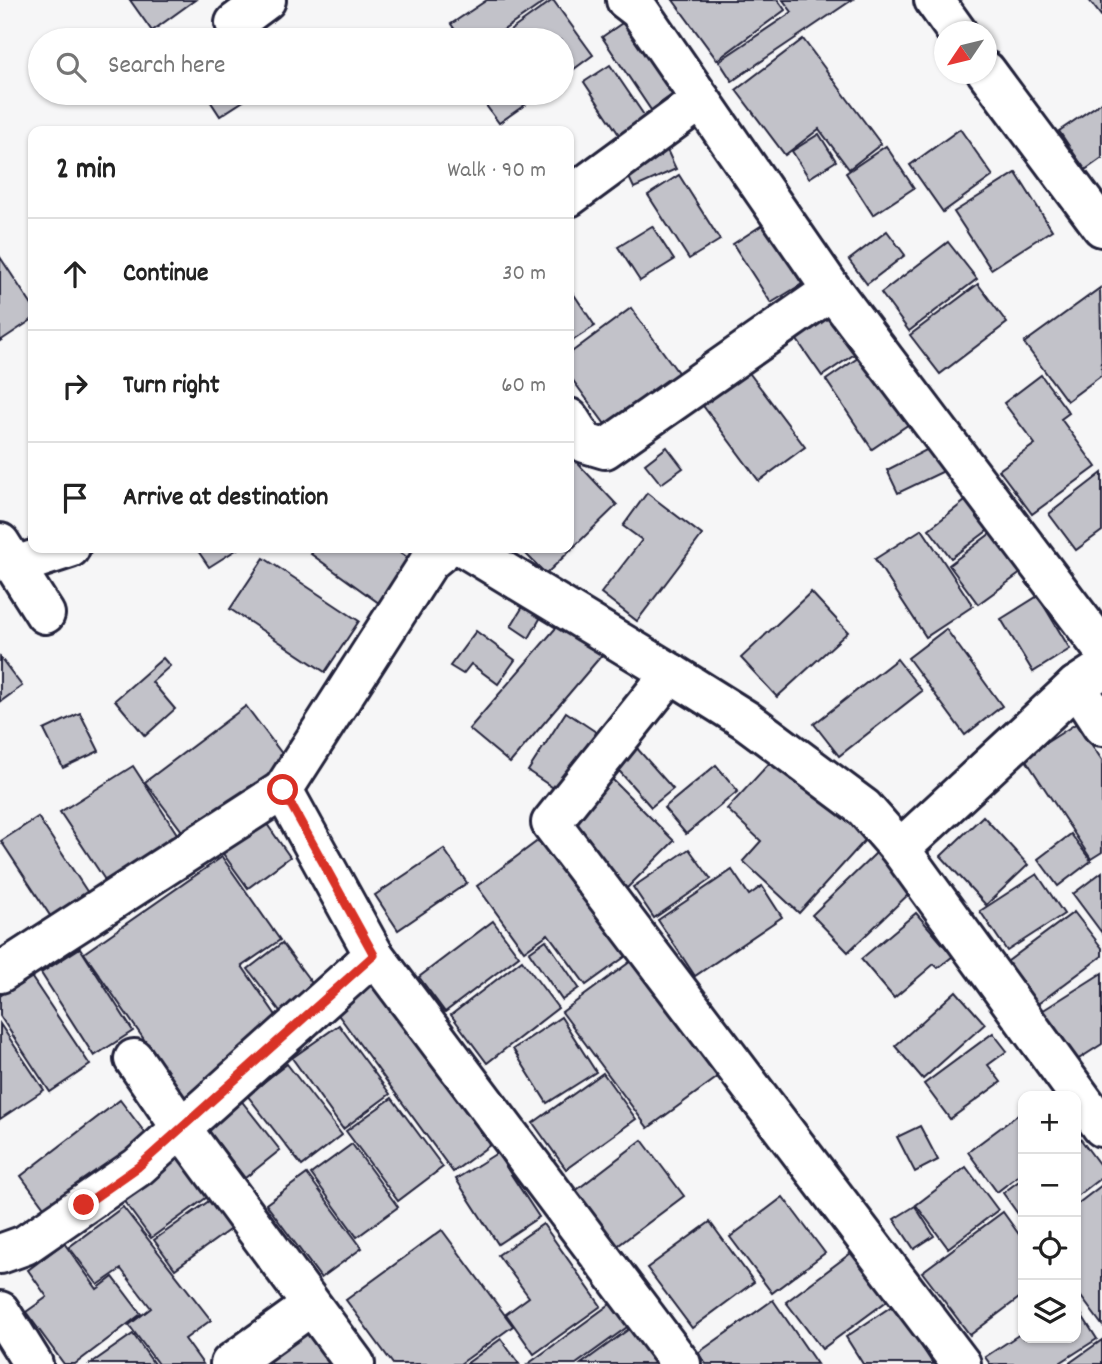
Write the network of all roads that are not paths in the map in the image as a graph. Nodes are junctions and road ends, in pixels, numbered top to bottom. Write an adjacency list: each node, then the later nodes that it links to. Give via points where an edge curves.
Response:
1 (266, 0): 5 (street)
2 (626, 0): 7 (street, via 639,10)
3 (934, 0): 4 (street)
4 (949, 21)
5 (235, 23)
6 (996, 84): 9 (street)
7 (701, 100): 8 (street); 10 (street)
8 (574, 193)
9 (1102, 227)
10 (832, 289): 11 (street, via 605,449 585,443); 17 (street)
11 (574, 426)
12 (28, 552): 15 (street)
13 (440, 553): 21 (street, via 429,562)
14 (474, 553): 18 (street)
15 (7, 554): 16 (street)
16 (45, 614)
17 (1102, 648)
18 (671, 673): 22 (street, via 746,720 864,808); 35 (street, via 551,823)
19 (1089, 678): 20 (street); 22 (street)
20 (1102, 726)
21 (283, 790): 23 (street); 24 (street)
22 (900, 849): 26 (street)
23 (374, 955): 27 (street); 34 (street)
24 (0, 973)
25 (134, 1059): 27 (street)
26 (1102, 1128)
27 (182, 1129): 28 (street, via 128,1175 25,1245); 29 (street)
28 (0, 1254)
29 (311, 1306): 32 (street); 33 (street)
30 (0, 1311): 31 (street)
31 (33, 1364)
32 (230, 1364)
33 (355, 1364)
34 (681, 1364)
35 (961, 1364)

